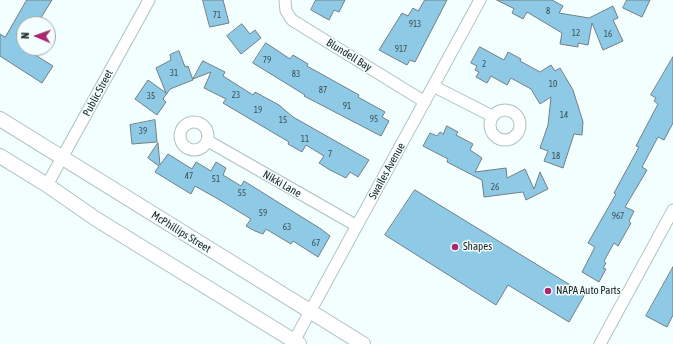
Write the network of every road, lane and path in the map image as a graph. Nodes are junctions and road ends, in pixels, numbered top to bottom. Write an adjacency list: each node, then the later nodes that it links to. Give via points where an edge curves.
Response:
1 (149, 0): 10 (street, Public Street)
2 (285, 0): 5 (street, Blundell Bay, via 286,11 292,20)
3 (480, 0): 4 (street, Swailes Avenue)
4 (433, 86): 5 (street, Swailes Avenue); 6 (street)
5 (425, 102): 13 (street, Swailes Avenue)
6 (492, 116)
7 (0, 119): 10 (main road, McPhillips Street)
8 (208, 141): 13 (street, Nikki Lane)
9 (0, 156): 11 (main road)
10 (62, 159): 11 (street, Public Street); 14 (main road, McPhillips Street)
11 (47, 185): 15 (main road, via 96,219)
12 (673, 210): 17 (street)
13 (357, 226): 14 (street, Swailes Avenue)
14 (310, 312): 15 (street, Swailes Avenue); 16 (main road, McPhillips Street)
15 (296, 343)
16 (363, 344)
17 (600, 344)

